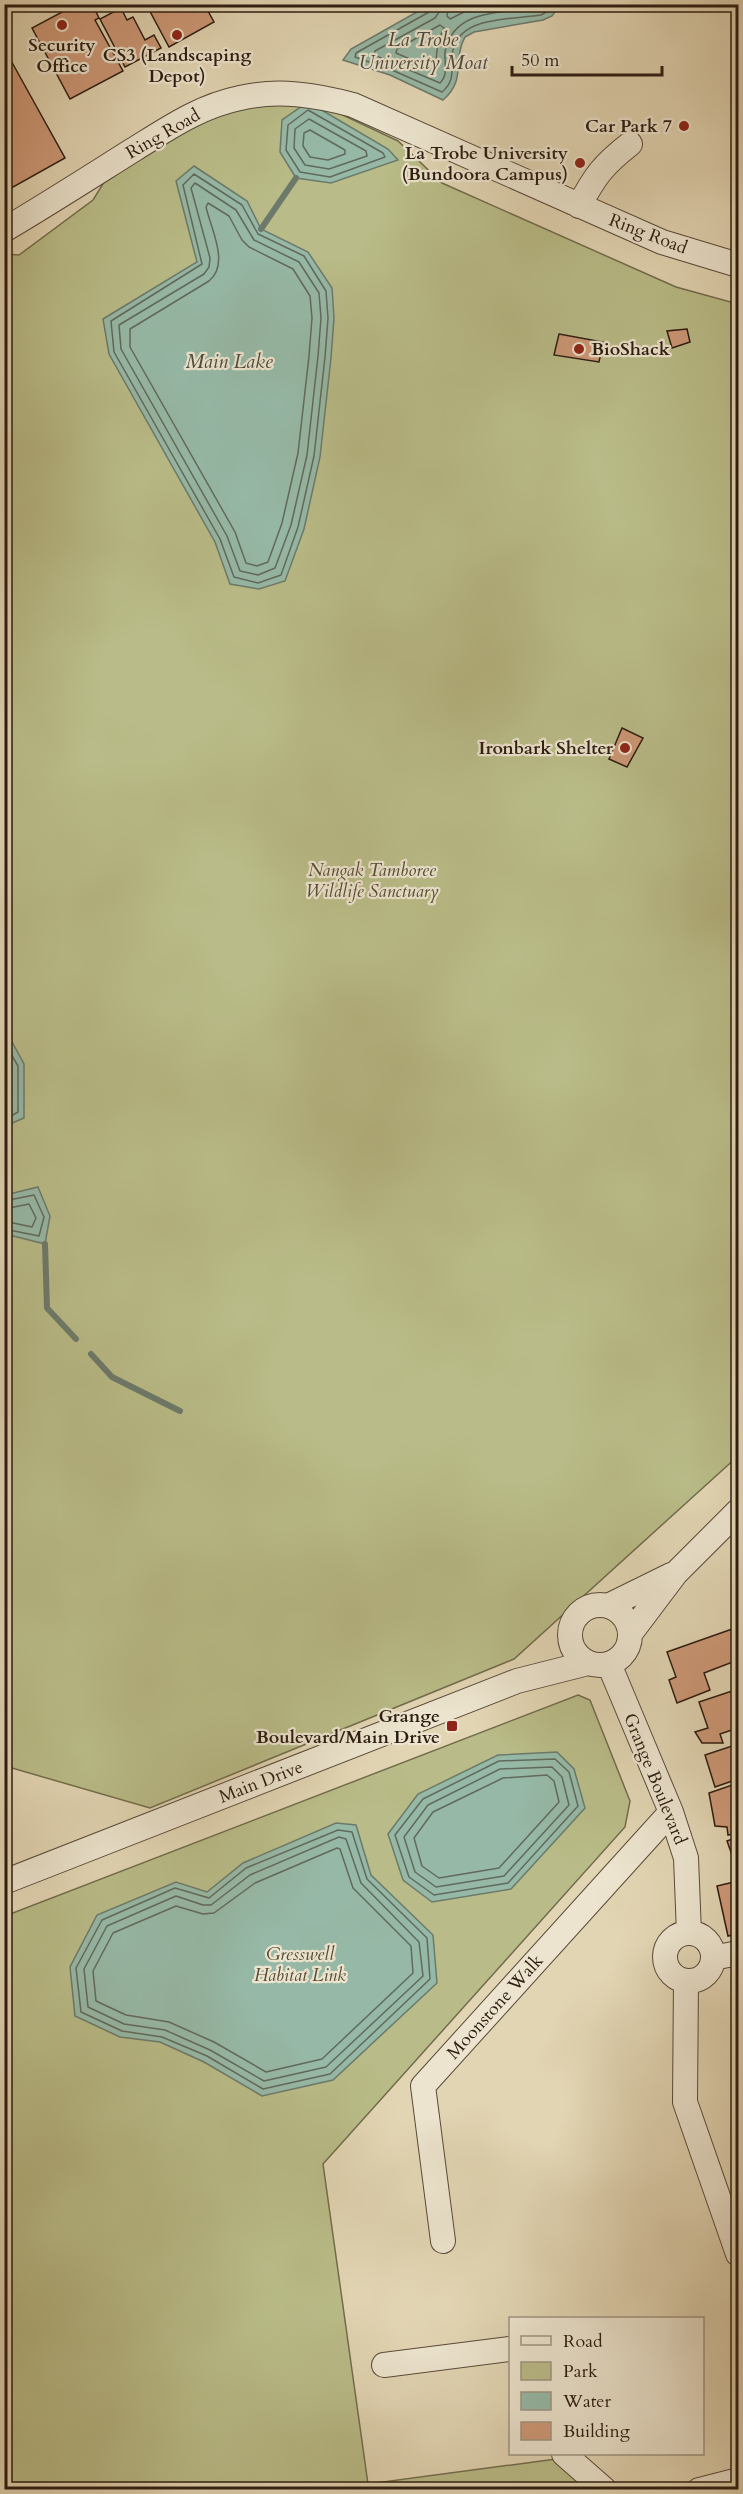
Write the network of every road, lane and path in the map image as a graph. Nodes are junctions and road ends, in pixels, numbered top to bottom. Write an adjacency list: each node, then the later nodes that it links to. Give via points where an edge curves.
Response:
1 (630, 144): 2 (street, via 595,176)
2 (579, 206): 3 (street, Ring Road, via 353,105 322,97 261,94 188,117); 4 (street, Ring Road, via 662,242)
3 (4, 230)
4 (738, 265)
5 (738, 1511): 6 (street)
6 (676, 1573): 7 (street); 8 (street)
7 (608, 1606): 8 (street, via 624,1616); 9 (street, via 598,1605 580,1612 570,1629)
8 (630, 1634): 10 (street, via 625,1653)
9 (570, 1638): 10 (street, via 576,1653); 11 (street, Main Drive)
10 (599, 1664): 11 (street, Main Drive); 12 (street, Grange Boulevard)
11 (517, 1681): 13 (street, Main Drive)
12 (671, 1812): 14 (street, Grange Boulevard, via 686,1858); 18 (street, Moonstone Walk, via 423,2086)
13 (4, 1882)
14 (689, 1933): 16 (street, via 705,1939); 17 (street, via 671,1942 665,1958 672,1974)
15 (738, 1953): 16 (street)
16 (714, 1958): 17 (street, via 707,1974)
17 (686, 1981): 19 (street, via 686,2102)
18 (442, 2241)
19 (738, 2254)
20 (509, 2349): 21 (street)
21 (384, 2365)
22 (565, 2455): 24 (street)
23 (738, 2480): 25 (street)
24 (605, 2490)
25 (699, 2490)

